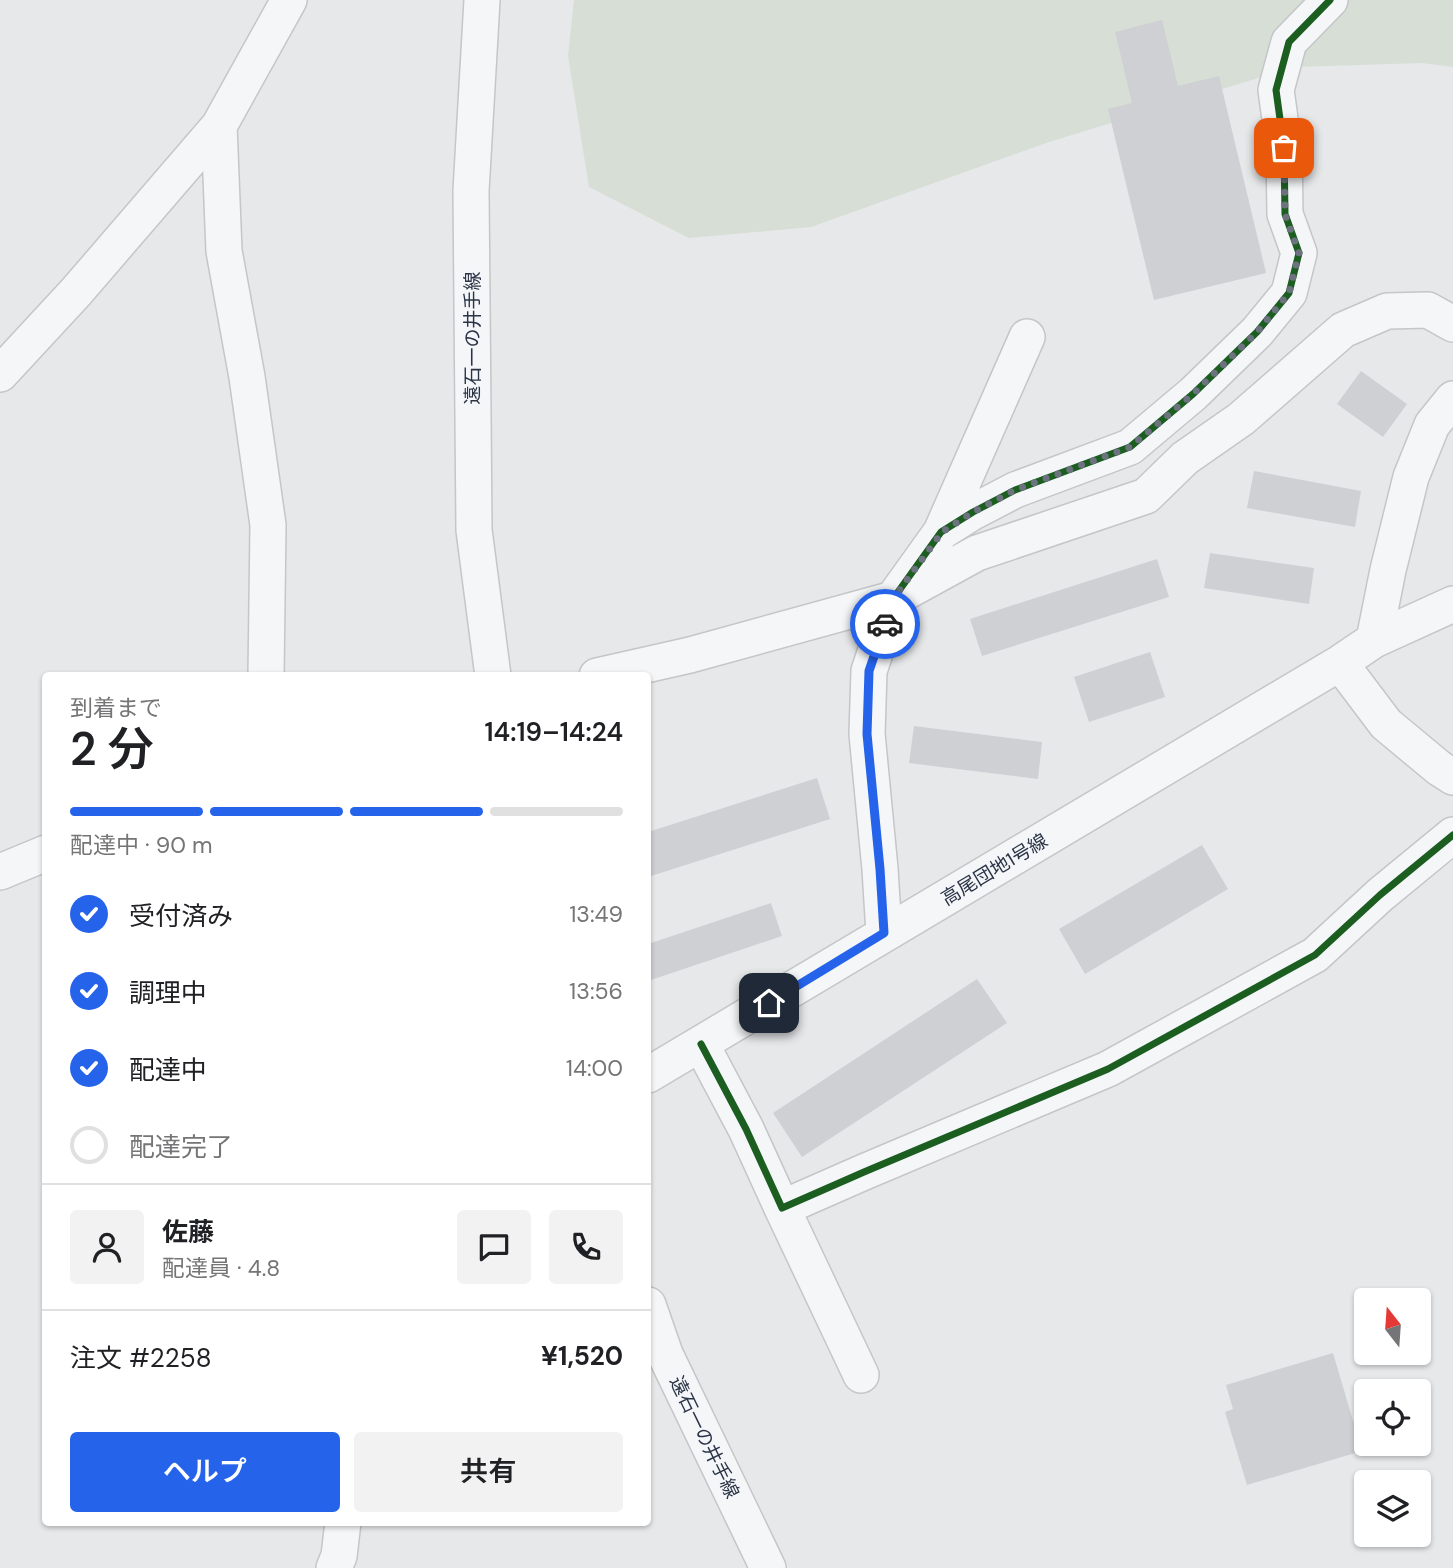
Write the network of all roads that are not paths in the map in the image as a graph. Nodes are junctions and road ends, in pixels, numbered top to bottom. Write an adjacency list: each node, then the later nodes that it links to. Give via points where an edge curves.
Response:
1 (289, 0): 4 (street)
2 (482, 0): 15 (street, 遠石一の井手線, via 471,191 474,530)
3 (1330, 0): 9 (street, via 1289,42 1276,90 1284,148 1285,214 1299,253 1289,293 1257,332 1193,394 1130,447 1015,490)
4 (219, 126): 7 (street); 14 (street, via 224,251 268,525)
5 (1453, 324): 10 (street, via 1428,310 1387,312 1343,330 1241,419 1185,458 1146,496 978,553)
6 (1027, 337): 9 (street)
7 (0, 374)
8 (1453, 399): 12 (street, via 1432,425 1411,477)
9 (942, 532): 10 (street)
10 (893, 599): 16 (street); 21 (street, via 869,671 867,734)
11 (1453, 604): 12 (street, 高尾団地1号線)
12 (1374, 640): 13 (street, 高尾団地1号線)
13 (1340, 663): 17 (street, via 1385,724); 21 (street, 高尾団地1号線)
14 (266, 672)
15 (492, 672)
16 (615, 672)
17 (1453, 777)
18 (1453, 835): 24 (street, via 1315,956 1108,1069)
19 (42, 855): 20 (street)
20 (0, 872)
21 (884, 933): 22 (street, 高尾団地1号線)
22 (701, 1044): 23 (street, 高尾団地1号線); 24 (street)
23 (651, 1073)
24 (782, 1208): 26 (street)
25 (651, 1314): 29 (street, 遠石一の井手線, via 665,1354)
26 (861, 1375)
27 (343, 1526): 28 (street)
28 (334, 1568)
29 (768, 1568)

